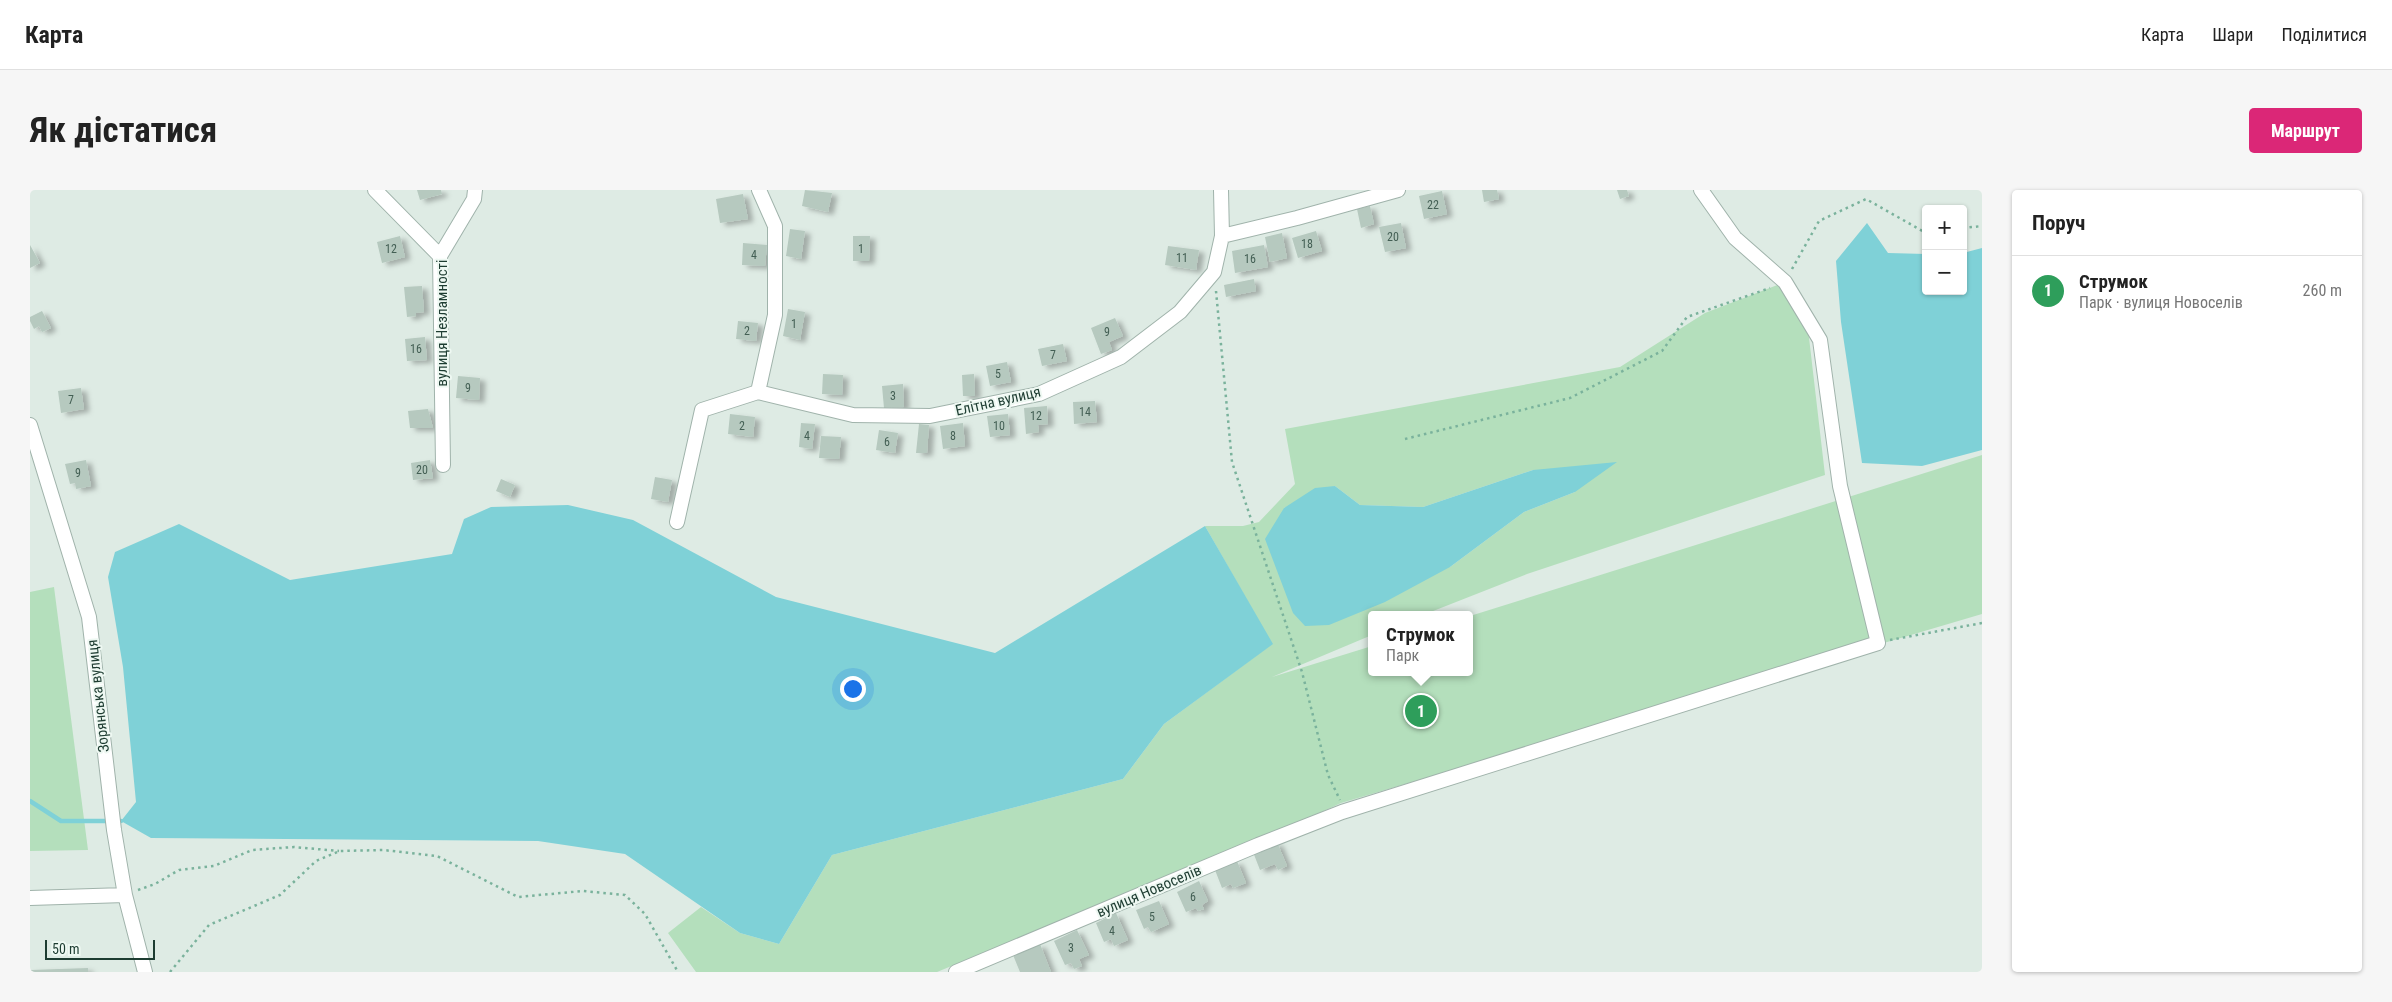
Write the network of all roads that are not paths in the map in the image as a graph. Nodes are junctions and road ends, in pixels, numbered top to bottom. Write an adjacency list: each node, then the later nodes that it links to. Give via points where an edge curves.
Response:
1 (375, 190): 8 (street)
2 (475, 190): 8 (street, вулиця Незламності, via 474,199)
3 (759, 190): 9 (street, via 774,226 775,315)
4 (1221, 190): 7 (street, Елітна вулиця)
5 (1398, 190): 7 (street)
6 (1701, 190): 16 (street, вулиця Новоселів, via 1735,238 1785,282 1820,340 1840,486 1878,643 1342,812)
7 (1222, 236): 9 (street, Елітна вулиця, via 1214,272 1180,312 1121,357 1039,394 930,416 853,415)
8 (440, 256): 11 (street, вулиця Незламності)
9 (758, 392): 12 (street, via 702,410)
10 (30, 425): 13 (street, Зорянська вулиця, via 89,616 114,830)
11 (443, 465)
12 (677, 522)
13 (125, 895): 14 (street); 15 (street, Зорянська вулиця)
14 (30, 898)
15 (145, 972)
16 (956, 972)

